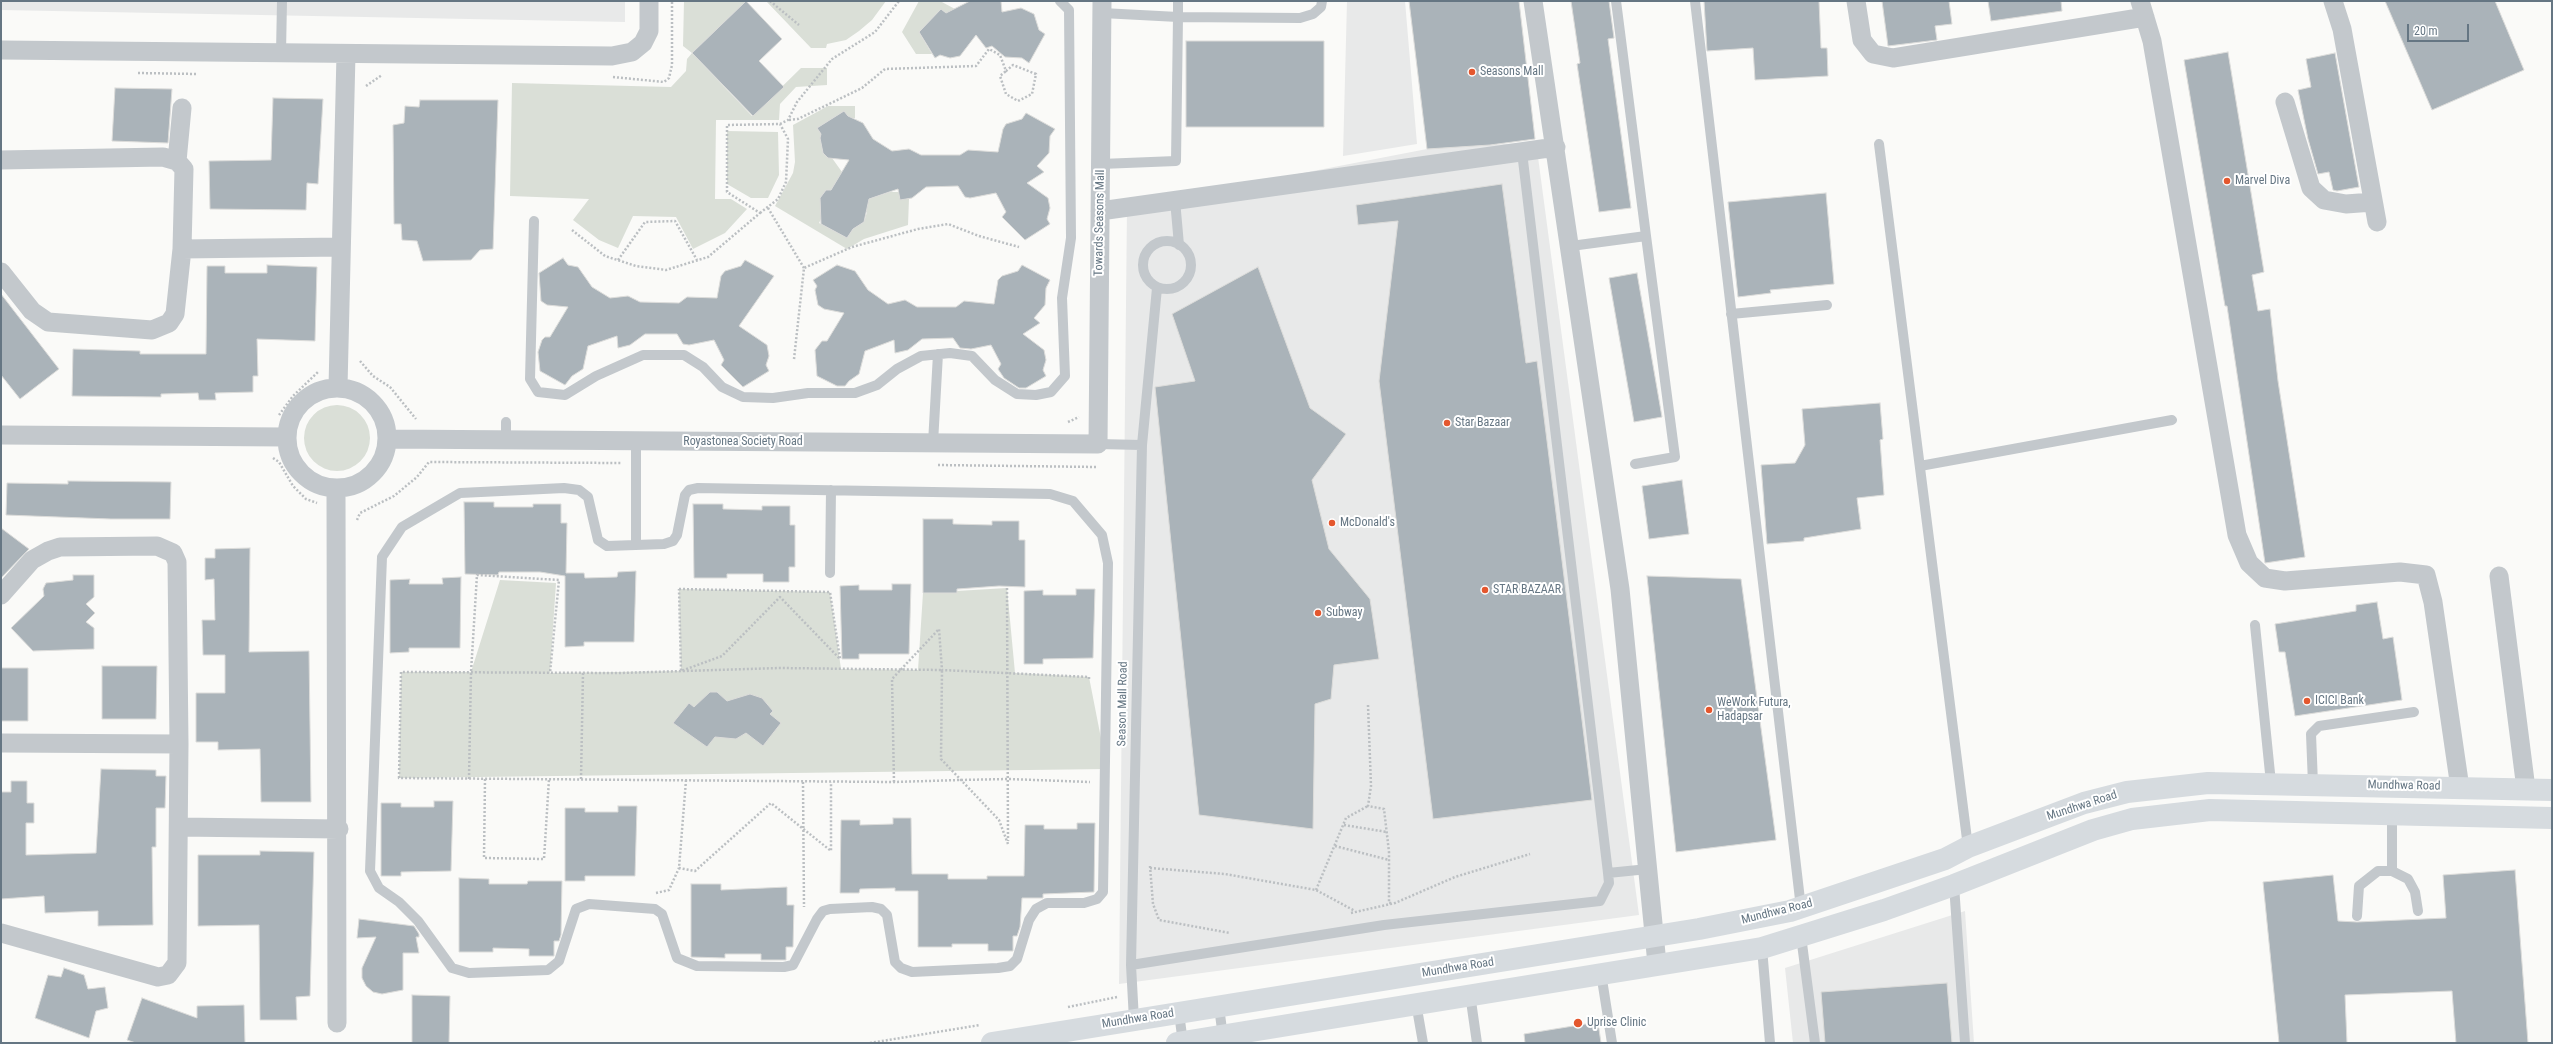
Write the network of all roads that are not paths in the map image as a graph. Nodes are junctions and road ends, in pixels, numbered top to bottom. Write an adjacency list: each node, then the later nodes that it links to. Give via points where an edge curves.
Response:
1 (282, 1): 15 (lane)
2 (649, 1): 16 (street, via 649,31 643,43 632,52 612,56)
3 (1060, 1): 39 (lane, via 1069,10 1071,238 1062,298 1065,376 1051,392 1036,395 1017,394 995,380 972,356)
4 (1178, 1): 13 (lane)
5 (1322, 1): 13 (lane, via 1321,7 1313,14 1300,18)
6 (1533, 1): 20 (street)
7 (1616, 1): 30 (lane)
8 (1695, 1): 38 (lane)
9 (1856, 1): 12 (street, via 1862,40 1873,54 1893,58)
10 (2333, 1): 26 (street, via 2342,29)
11 (1102, 7): 13 (lane); 24 (street, Towards Seasons Mall)
12 (2142, 9): 63 (street, via 2152,41 2237,535 2249,563 2265,578 2285,581 2400,572 2426,575 2433,602)
13 (1178, 17): 24 (lane, via 1176,160)
14 (1, 50): 15 (street)
15 (281, 53): 16 (street)
16 (346, 54): 33 (street)
17 (2285, 102): 26 (street, via 2311,188 2324,200 2346,204)
18 (182, 108): 23 (street)
19 (1879, 144): 50 (lane)
20 (1556, 147): 21 (street); 32 (street)
21 (1522, 152): 25 (street); 75 (lane)
22 (1, 160): 23 (street, via 163,157)
23 (177, 161): 34 (street, via 184,169)
24 (1101, 164): 27 (street, Towards Seasons Mall)
25 (1175, 200): 27 (street); 31 (lane)
26 (2373, 202): 29 (street)
27 (1100, 211): 47 (street, Towards Seasons Mall)
28 (534, 221): 39 (lane, via 530,379 538,392 566,395 596,376 643,355 684,355 703,367 722,387 743,397 773,398 808,392 855,393 877,385 897,369 921,356)
29 (2377, 222)
30 (1646, 236): 32 (lane); 49 (lane, via 1675,457)
31 (1179, 245): 36 (lane, via 1189,257 1190,273 1186,280 1173,289); 36 (lane, via 1164,241 1150,248 1145,254 1142,262 1145,278)
32 (1571, 246): 73 (street, via 1620,589)
33 (341, 247): 34 (street); 40 (street)
34 (182, 249): 35 (street, via 175,314 169,323 152,330 48,322 32,312)
35 (1, 272)
36 (1157, 288): 48 (lane, Season Mall Road)
37 (1827, 305): 38 (lane)
38 (1731, 314): 77 (lane)
39 (938, 354): 46 (lane)
40 (338, 387): 43 (street, via 311,394 300,404 292,415); 44 (street, via 365,396 376,406 383,418)
41 (2172, 420): 50 (lane)
42 (1, 436): 43 (street)
43 (286, 437): 51 (street, via 291,458 298,470 309,480 322,486)
44 (388, 439): 45 (street, Royastonea Society Road, via 506,431); 51 (street, via 382,460 374,472 350,487)
45 (636, 441): 46 (street, Royastonea Society Road); 53 (lane)
46 (933, 443): 47 (street, Royastonea Society Road)
47 (1098, 444): 48 (lane)
48 (1142, 444): 85 (lane, Season Mall Road)
49 (1635, 464)
50 (1920, 466): 72 (lane)
51 (336, 488): 71 (street)
52 (831, 490): 53 (lane, via 689,490 682,503 678,535 673,541 664,544); 53 (lane, via 1050,494 1073,501 1102,535 1108,563 1102,892 1097,899 1047,903 1036,909 1029,920 1017,959 1010,966 912,972 901,968 895,962 887,915 881,909 837,908 824,911 817,919 793,965 697,966 676,958 662,914 655,909 589,904 576,909 559,961 548,970 469,973 452,968 418,921 399,902 379,888 370,871 382,557 402,527 460,493 564,488 579,490 588,496 598,540 607,546); 54 (lane)
53 (636, 545)
54 (830, 573)
55 (2499, 576): 64 (street)
56 (1, 595): 60 (street, via 32,560 60,547 158,546 173,554 177,562)
57 (2255, 625): 61 (lane)
58 (2414, 712): 62 (lane, via 2319,726 2311,734)
59 (1, 744): 60 (street)
60 (180, 744): 70 (street)
61 (2271, 783): 62 (highway, Mundhwa Road); 66 (highway, Mundhwa Road, via 2163,786)
62 (2313, 784): 63 (highway, Mundhwa Road)
63 (2460, 788): 64 (highway, Mundhwa Road)
64 (2526, 789): 65 (highway, Mundhwa Road)
65 (2552, 790)
66 (2105, 797): 69 (highway); 72 (highway, Mundhwa Road)
67 (2392, 814): 68 (highway); 69 (highway, via 2210,810 2139,818); 74 (lane)
68 (2552, 818)
69 (2112, 824): 76 (highway)
70 (179, 827): 71 (street); 80 (street, via 177,963 168,975 158,977)
71 (338, 829): 92 (street)
72 (1968, 848): 77 (highway, Mundhwa Road, via 1945,859)
73 (1648, 869): 75 (lane); 81 (street)
74 (2392, 871): 78 (lane, via 2408,880 2415,892); 79 (lane, via 2378,871 2359,886)
75 (1608, 873): 85 (lane, via 1609,883 1600,902 1384,925)
76 (1954, 885): 82 (highway); 101 (lane)
77 (1801, 908): 81 (highway, Mundhwa Road)
78 (2418, 911)
79 (2357, 916)
80 (1, 933)
81 (1655, 936): 84 (street); 89 (highway, Mundhwa Road)
82 (1802, 936): 83 (highway); 100 (lane)
83 (1762, 948): 84 (highway); 99 (lane)
84 (1657, 964): 86 (highway)
85 (1131, 965): 91 (lane, Season Mall Road)
86 (1601, 973): 87 (highway); 98 (lane)
87 (1470, 994): 88 (highway); 97 (lane)
88 (1416, 1003): 93 (highway); 96 (lane)
89 (1219, 1007): 90 (highway, Mundhwa Road); 93 (lane)
90 (1179, 1013): 91 (highway, Mundhwa Road); 95 (lane)
91 (1134, 1020): 94 (highway, Mundhwa Road)
92 (337, 1023)
93 (1224, 1039): 95 (highway)
94 (992, 1043)
95 (1181, 1043)
96 (1423, 1043)
97 (1477, 1043)
98 (1612, 1043)
99 (1770, 1043)
100 (1815, 1043)
101 (1965, 1043)

